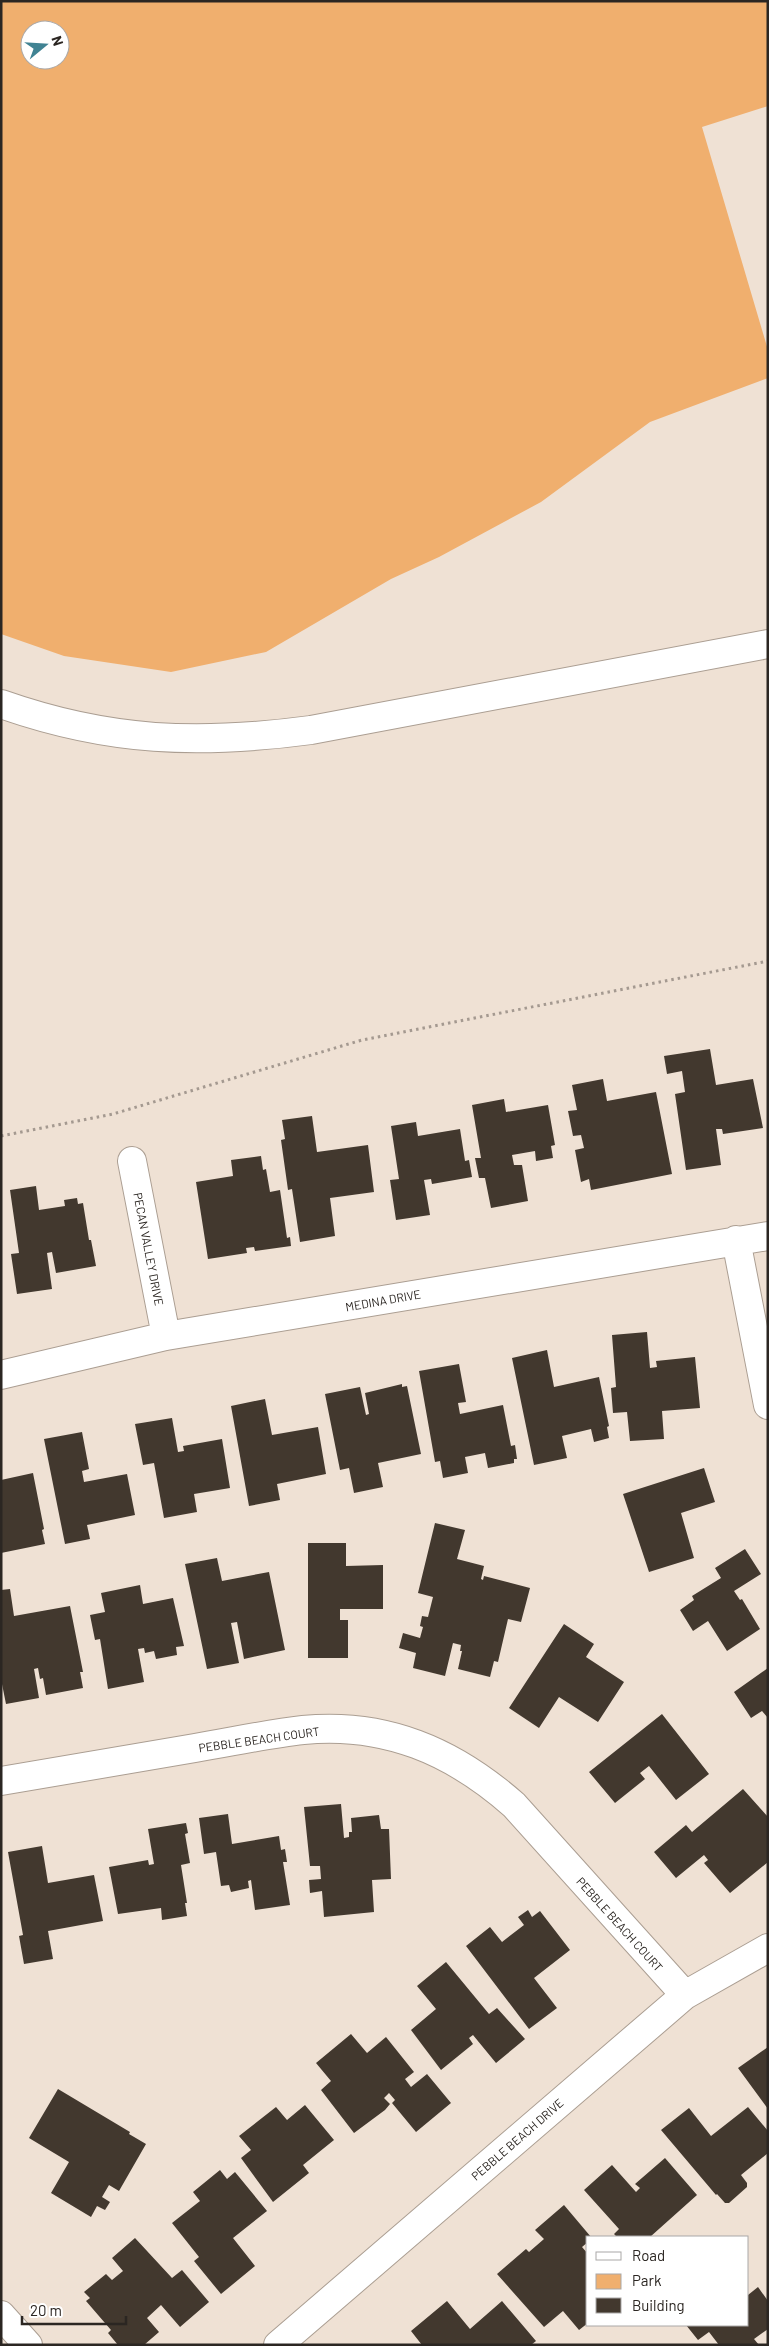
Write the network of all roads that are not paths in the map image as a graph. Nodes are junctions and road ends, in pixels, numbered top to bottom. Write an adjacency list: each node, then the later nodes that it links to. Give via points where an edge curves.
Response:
1 (768, 644): 2 (street, via 321,729 263,737 185,740 118,734)
2 (1, 704)
3 (132, 1161): 6 (street, PECAN VALLEY DRIVE)
4 (768, 1236): 5 (street, MEDINA DRIVE)
5 (736, 1240): 6 (street, MEDINA DRIVE); 8 (street)
6 (166, 1336): 7 (street, MEDINA DRIVE)
7 (1, 1375)
8 (768, 1405)
9 (1, 1781): 11 (street, PEBBLE BEACH COURT, via 303,1730 355,1730 410,1741 466,1767 514,1805)
10 (768, 1948): 11 (street, PEBBLE BEACH DRIVE)
11 (685, 1995): 14 (street, PEBBLE BEACH DRIVE)
12 (1, 2315): 13 (street)
13 (28, 2345)
14 (278, 2345)

